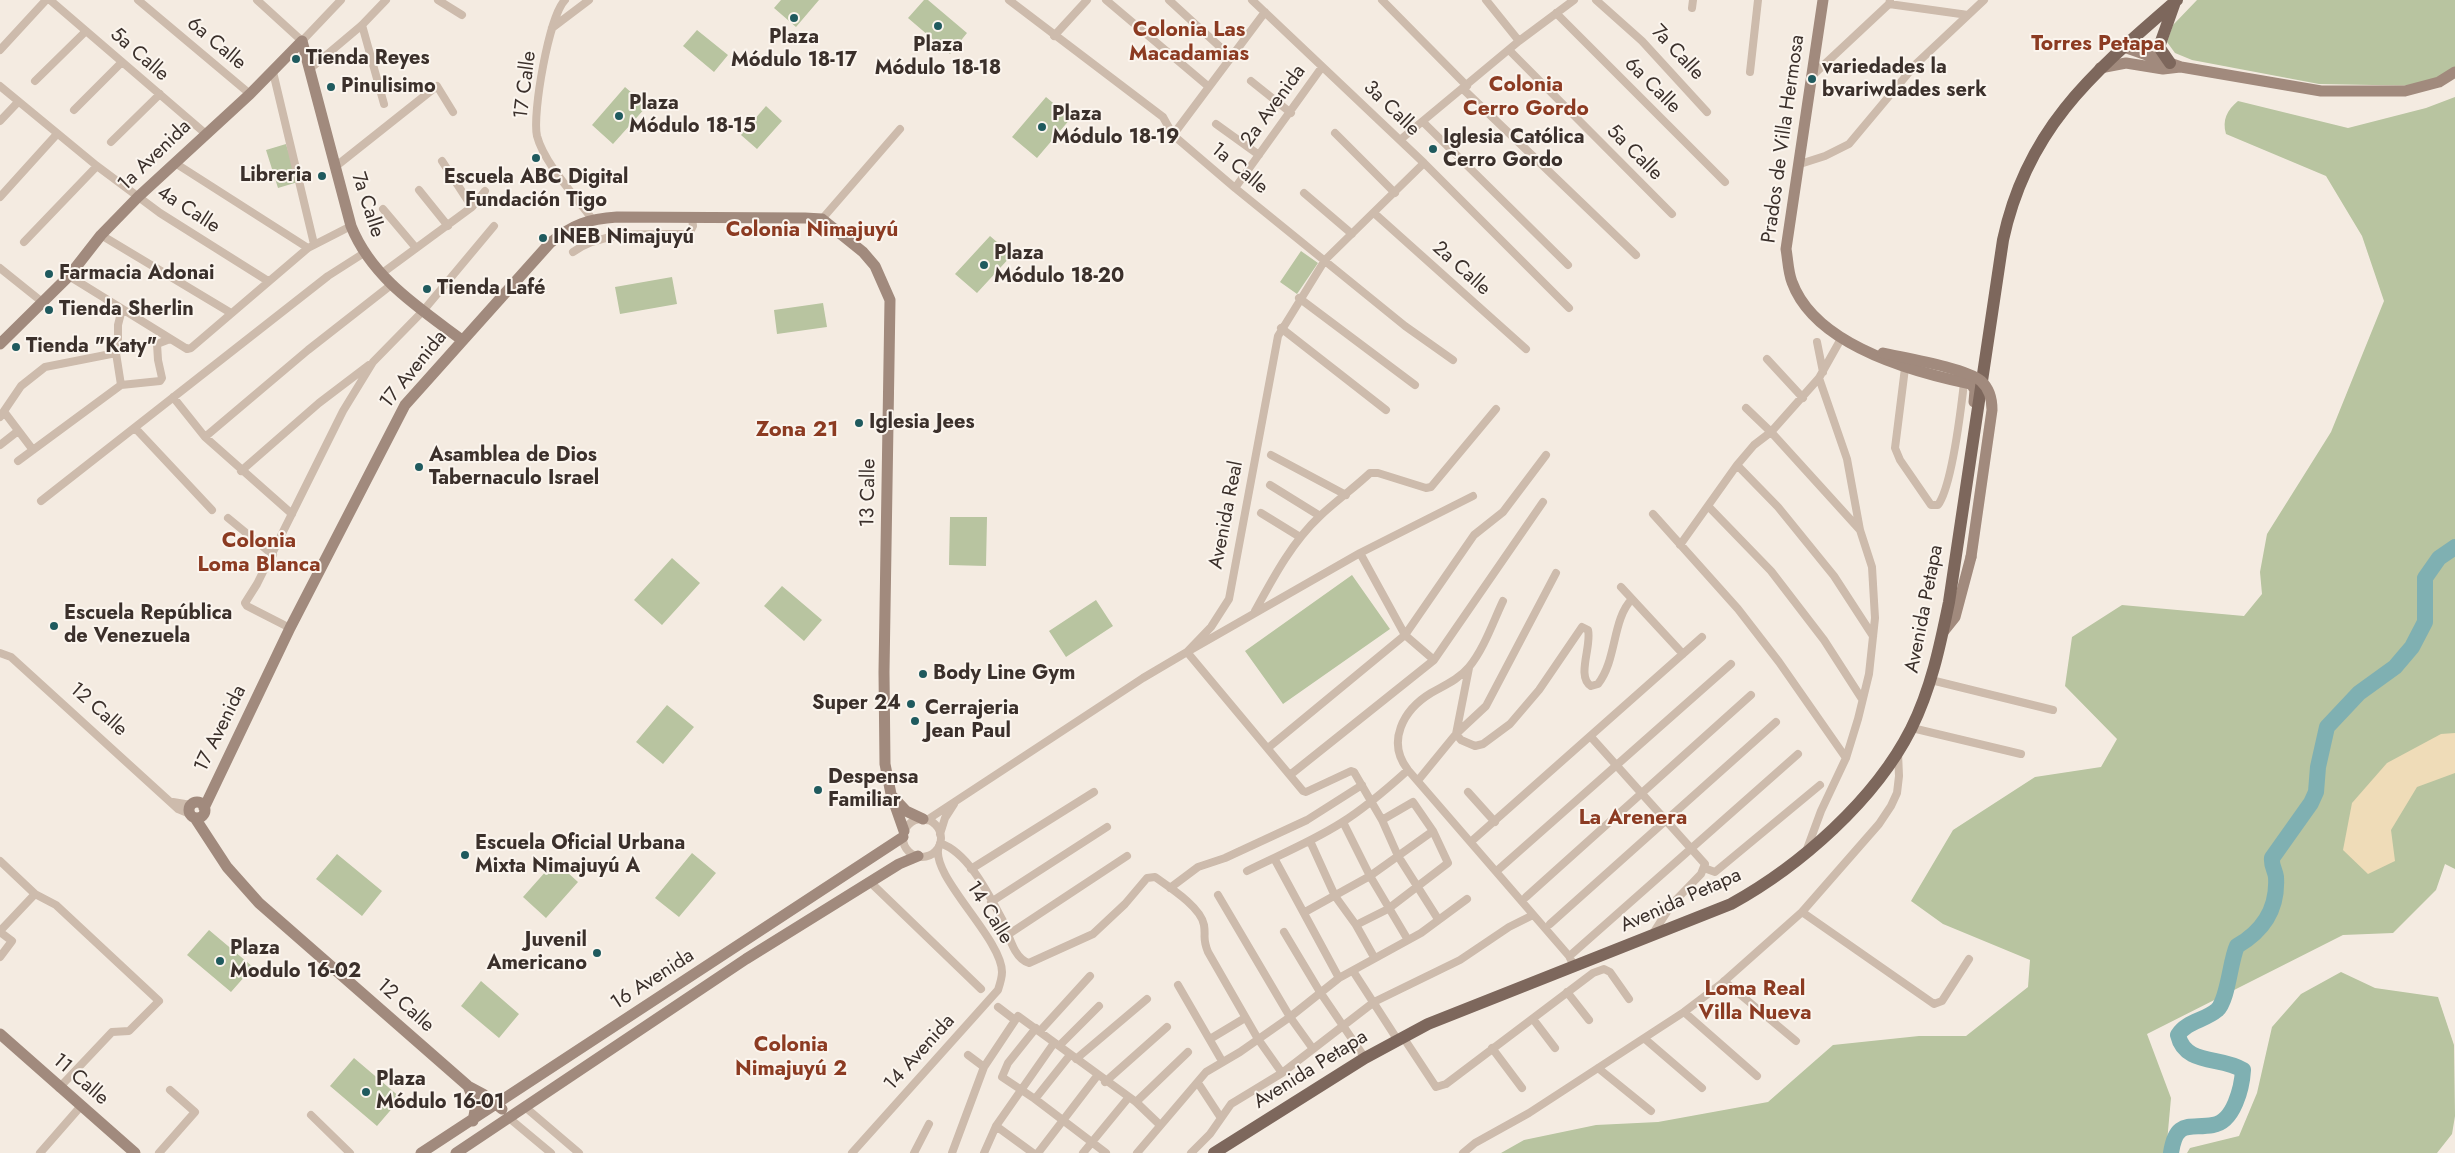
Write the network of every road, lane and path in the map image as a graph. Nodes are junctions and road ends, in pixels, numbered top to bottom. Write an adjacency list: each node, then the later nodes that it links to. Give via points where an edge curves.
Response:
1 (46, 0): 35 (street)
2 (50, 0): 30 (street, 5a Calle)
3 (138, 0): 53 (street, 6a Calle)
4 (257, 0): 32 (street)
5 (341, 0): 32 (street, 1a Avenida)
6 (386, 0): 28 (street)
7 (438, 0): 26 (street)
8 (565, 0): 29 (street, 17 Calle)
9 (589, 0): 29 (street)
10 (1009, 0): 31 (street, 1a Calle)
11 (1086, 0): 31 (street)
12 (1106, 0): 50 (street)
13 (1169, 0): 37 (street)
14 (1252, 0): 24 (street, 3a Calle)
15 (1382, 0): 51 (street)
16 (1486, 0): 33 (street)
17 (1574, 0): 25 (street)
18 (1596, 0): 58 (street, 7a Calle, via 1642,41)
19 (1758, 0): 44 (street)
20 (1823, 0): 46 (street, Prados de Villa Hermosa)
21 (1984, 0): 27 (street)
22 (2176, 1): 34 (main road, Avenida Petapa); 39 (main road, via 2160,47)
23 (1889, 2): 27 (street); 46 (street)
24 (1265, 12): 37 (street); 40 (street, 3a Calle)
25 (1556, 13): 33 (street); 77 (street, 6a Calle)
26 (462, 15)
27 (1968, 15): 74 (street, via 1903,79 1849,144)
28 (362, 25): 41 (street); 55 (street)
29 (551, 29): 91 (street, 17 Calle, via 542,76 537,135 543,152)
30 (86, 31): 38 (street, 5a Calle); 47 (street)
31 (1054, 36): 67 (street, 1a Calle, via 1163,117)
32 (302, 41): 41 (street, 7a Calle); 43 (street, 1a Avenida)
33 (1519, 42): 36 (street)
34 (2124, 47): 39 (street); 42 (main road, Avenida Petapa)
35 (0, 50)
36 (1509, 50): 51 (street); 88 (street, 5a Calle)
37 (1231, 57): 50 (street)
38 (122, 62): 52 (street, 5a Calle); 56 (street)
39 (2176, 65): 42 (street, via 2163,69 2126,63); 45 (street, via 2321,91 2386,92 2427,86)
40 (1322, 66): 59 (street, 2a Avenida); 68 (street, 3a Calle)
41 (311, 68): 76 (street, 7a Calle)
42 (2100, 68): 138 (main road, Avenida Petapa, via 2043,138 2014,197 2003,240)
43 (272, 72): 53 (street, 1a Avenida); 98 (street)
44 (1750, 72)
45 (2455, 72)
46 (1812, 76): 74 (street, Prados de Villa Hermosa)
47 (35, 81)
48 (1251, 81): 59 (street)
49 (0, 86): 54 (street, 4a Calle)
50 (1209, 87): 67 (street)
51 (1465, 87): 61 (street); 102 (street)
52 (160, 94): 66 (street, 5a Calle); 69 (street)
53 (250, 94): 66 (street, 1a Avenida)
54 (18, 102): 60 (street); 65 (street, 4a Calle)
55 (384, 104)
56 (74, 110)
57 (454, 112): 76 (street, via 437,86)
58 (1706, 112)
59 (1291, 113): 70 (street, 2a Avenida)
60 (0, 121)
61 (1424, 122): 68 (street); 104 (street)
62 (1216, 124): 70 (street)
63 (900, 129): 90 (street)
64 (1336, 133): 81 (street)
65 (57, 134): 75 (street, 4a Calle); 83 (street)
66 (206, 134): 72 (street, 1a Avenida)
67 (1173, 135): 78 (street, 1a Calle)
68 (1400, 140): 73 (street, 3a Calle)
69 (111, 142)
70 (1259, 155): 78 (street, 2a Avenida)
71 (442, 161): 85 (street)
72 (175, 163): 84 (street, 1a Avenida); 98 (street)
73 (1424, 163): 81 (street, Avenida Real); 112 (street, 3a Calle)
74 (1800, 164): 117 (street, Prados de Villa Hermosa, via 1786,249 1792,283 1821,321)
75 (97, 166): 84 (street, 4a Calle); 97 (street)
76 (335, 167): 92 (street, 7a Calle)
77 (1725, 182)
78 (1235, 188): 103 (street, 1a Calle)
79 (419, 190): 93 (street)
80 (485, 191): 85 (street)
81 (1395, 192): 87 (street, Avenida Real)
82 (1304, 193): 95 (street)
83 (0, 196)
84 (138, 197): 96 (street, 1a Avenida); 108 (street, 4a Calle)
85 (472, 207): 93 (street)
86 (383, 209): 99 (street)
87 (1374, 213): 95 (street, Avenida Real); 123 (street, 2a Calle)
88 (1672, 214)
89 (692, 218): 90 (street, 17 Avenida); 91 (street, 17 Avenida); 100 (street, via 688,234 625,235 587,244)
90 (822, 218): 206 (street, 13 Calle, via 875,266 890,300 884,672 885,764)
91 (592, 219): 119 (street, 17 Avenida, via 569,229 550,243)
92 (351, 226): 98 (street); 101 (street, 7a Calle)
93 (448, 226): 99 (street)
94 (494, 226): 114 (street)
95 (1352, 234): 103 (street, Avenida Real)
96 (101, 235): 107 (street, 1a Avenida); 115 (street)
97 (24, 242)
98 (311, 246): 108 (street)
99 (416, 248): 106 (street)
100 (574, 252)
101 (364, 253): 106 (street, 7a Calle); 133 (street, via 328,276)
102 (1636, 255)
103 (1325, 260): 110 (street, Avenida Real); 126 (street, 1a Calle, via 1405,326)
104 (1568, 265)
105 (0, 268): 111 (street)
106 (380, 274): 109 (street, 7a Calle)
107 (69, 276): 111 (street, 1a Avenida); 113 (street)
108 (268, 280): 115 (street)
109 (391, 285): 114 (street, 7a Calle); 143 (street)
110 (1299, 298): 116 (street, Avenida Real); 132 (street)
111 (42, 301): 121 (street, 1a Avenida)
112 (1568, 308)
113 (122, 309): 118 (street); 124 (street)
114 (423, 311): 119 (street, 7a Calle); 127 (street)
115 (231, 313): 118 (street, via 191,348)
116 (1282, 328): 137 (street); 178 (street, Avenida Real, via 1228,599 1211,627)
117 (1842, 337): 122 (street, Prados de Villa Hermosa); 129 (street)
118 (170, 339): 131 (street, via 157,344 160,381)
119 (462, 340): 173 (street, 17 Avenida, via 405,405)
120 (1816, 342): 129 (street)
121 (0, 343)
122 (1853, 345): 128 (street, Prados de Villa Hermosa); 174 (street, bridge, via 1969,374 1982,382 1988,391 1992,410 1971,557 1960,602)
123 (1526, 348)
124 (116, 354): 131 (street); 139 (street, via 45,367 21,386)
125 (1767, 359): 134 (street)
126 (1453, 360)
127 (373, 362): 150 (street, via 319,403); 159 (street, via 343,411)
128 (1905, 368): 130 (street, Prados de Villa Hermosa); 130 (street, via 1895,448 1931,505 1938,505 1943,496)
129 (1821, 375): 134 (street); 163 (street, via 1847,459)
130 (1964, 383): 138 (street, via 1974,387 1973,400)
131 (121, 385): 145 (street)
132 (1415, 385)
133 (173, 397): 140 (street); 143 (street)
134 (1803, 398): 142 (street)
135 (1746, 408): 142 (street)
136 (1496, 409): 152 (street, via 1431,487 1372,472)
137 (1386, 410)
138 (1977, 410): 174 (main road, Avenida Petapa)
139 (2, 415): 141 (street)
140 (136, 429): 154 (street); 157 (street)
141 (18, 430): 144 (street); 145 (street)
142 (1771, 432): 149 (street, via 1754,445); 163 (street)
143 (205, 437): 150 (street)
144 (0, 445)
145 (33, 450): 148 (street)
146 (1271, 455): 152 (street)
147 (1546, 455): 175 (street, via 1503,512 1474,535)
148 (18, 461)
149 (1737, 465): 156 (street); 176 (street, via 1778,507 1834,576)
150 (241, 471): 159 (street)
151 (1270, 485): 161 (street)
152 (1346, 495): 161 (street)
153 (1473, 496): 166 (street)
154 (41, 501)
155 (1543, 502): 181 (street)
156 (1708, 506): 165 (street); 186 (street, via 1771,571 1824,640)
157 (212, 510)
158 (1261, 513): 164 (street)
159 (292, 514): 167 (street)
160 (1653, 514): 165 (street)
161 (1320, 516): 164 (street)
162 (228, 518): 167 (street)
163 (1860, 530): 176 (street, via 1872,567)
164 (1300, 537): 172 (street)
165 (1680, 545): 196 (street, via 1750,624)
166 (1360, 553): 172 (street); 175 (street)
167 (272, 555): 173 (street, via 245,603)
168 (1556, 573): 190 (street, via 1486,706)
169 (1620, 587): 170 (street)
170 (1632, 599): 180 (street); 190 (street, via 1623,614 1611,658 1598,684 1591,686 1583,676 1590,641 1588,630 1582,627 1539,690 1510,724 1483,744 1475,746)
171 (1503, 601): 183 (street)
172 (1256, 611): 178 (street)
173 (290, 628): 209 (street, 17 Avenida, via 212,790)
174 (1943, 632): 184 (main road, Avenida Petapa)
175 (1405, 635): 181 (street); 192 (street)
176 (1873, 636): 186 (street, via 1869,674)
177 (1702, 637): 180 (street)
178 (1188, 652): 192 (street); 207 (street, Avenida Real)
179 (0, 653): 209 (street, 12 Calle, via 11,657 168,800)
180 (1684, 654): 191 (street)
181 (1434, 660): 199 (street)
182 (1731, 664): 197 (street)
183 (1469, 668): 190 (street); 198 (street, via 1419,703 1399,729 1397,748 1400,760)
184 (1931, 680): 187 (street); 189 (main road, Avenida Petapa)
185 (1751, 695): 205 (street)
186 (1862, 699): 196 (street)
187 (2053, 710)
188 (1776, 722): 212 (street)
189 (1912, 728): 193 (main road, Avenida Petapa); 195 (street)
190 (1456, 734): 200 (street)
191 (1591, 736): 197 (street); 214 (street)
192 (1268, 748): 199 (street)
193 (1898, 752): 223 (main road, Avenida Petapa, via 1854,808); 246 (street, via 1897,793 1890,806 1879,824)
194 (1798, 754): 222 (street)
195 (2021, 754)
196 (1846, 758): 223 (street, via 1821,811)
197 (1617, 766): 205 (street); 231 (street)
198 (1408, 770): 208 (street); 247 (street)
199 (1290, 776): 201 (street, via 1304,792 1351,771)
200 (1420, 778)
201 (1362, 785): 208 (street); 237 (street, via 1300,824 1198,867)
202 (1820, 785): 229 (street, via 1715,872)
203 (1094, 792): 230 (street)
204 (1468, 792): 214 (street)
205 (1642, 793): 212 (street); 241 (street)
206 (890, 794): 210 (street, via 906,811); 217 (street, 13 Calle)
207 (965, 794): 210 (street, Avenida Real); 218 (street, Avenida Real, via 949,811)
208 (1371, 801): 211 (street); 213 (street)
209 (197, 810): 308 (street, 12 Calle, via 214,847 236,879 259,904)
210 (925, 819): 217 (street, via 914,821); 218 (street, via 936,825)
211 (1382, 820): 216 (street, via 1412,802); 226 (street)
212 (1667, 820): 222 (street); 249 (street)
213 (1343, 822): 219 (street); 234 (street)
214 (1495, 822): 220 (street)
215 (1107, 827): 243 (street)
216 (1433, 831): 226 (street); 236 (street, via 1448,863)
217 (904, 834): 224 (street, via 906,848); 317 (street, 16 Avenida)
218 (940, 834): 221 (street)
219 (1310, 840): 227 (street); 240 (street)
220 (1474, 840)
221 (940, 845): 224 (street, via 930,855); 230 (street, via 959,853); 233 (street, 14 Calle, via 937,858)
222 (1693, 848): 229 (street, via 1703,860); 256 (street)
223 (1807, 851): 254 (main road, Avenida Petapa, via 1731,904)
224 (920, 856): 233 (street, 14 Calle); 235 (street, 16 Avenida)
225 (1127, 856): 253 (street)
226 (1398, 856): 234 (street); 236 (street)
227 (1274, 858): 232 (street); 245 (street)
228 (0, 861): 238 (street)
229 (1704, 868): 254 (street, via 1697,880 1672,904)
230 (972, 869): 243 (street)
231 (1500, 869)
232 (1247, 871)
233 (945, 874): 262 (street, 14 Calle, via 997,953)
234 (1370, 876): 240 (street); 244 (street)
235 (870, 882): 269 (street); 319 (street, 16 Avenida, via 746,959)
236 (1418, 885): 244 (street); 248 (street)
237 (1170, 888): 253 (street, via 1155,878 1147,878 1093,934 1028,963 1021,958); 279 (street, via 1188,901 1204,923 1203,939)
238 (35, 894): 251 (street); 309 (street, via 56,905 159,1000 129,1031 112,1032)
239 (1218, 895): 278 (street)
240 (1335, 896): 245 (street); 250 (street)
241 (1526, 897)
242 (1467, 899): 248 (street)
243 (991, 902): 253 (street)
244 (1388, 909): 250 (street); 255 (street)
245 (1304, 912): 266 (street)
246 (1802, 912): 259 (street, via 1934,1004 1942,1001); 267 (street)
247 (1533, 915): 261 (street); 274 (street, via 1460,960)
248 (1438, 919): 255 (street)
249 (1550, 924)
250 (1356, 925): 258 (street)
251 (0, 932): 257 (street, via 12,940)
252 (1284, 932): 270 (street)
253 (1009, 934)
254 (1650, 937): 260 (main road, Avenida Petapa)
255 (1408, 940): 258 (street)
256 (1573, 952)
257 (0, 957)
258 (1374, 957): 263 (street)
259 (1969, 959)
260 (1589, 961): 261 (main road, Avenida Petapa); 265 (street)
261 (1574, 966): 287 (main road, Avenida Petapa)
262 (1002, 970): 340 (street, 14 Avenida, via 998,990)
263 (1353, 970): 266 (street); 274 (street)
264 (1090, 976): 285 (street)
265 (1588, 977): 271 (street); 273 (street, via 1607,970)
266 (1339, 978): 270 (street)
267 (1724, 981): 277 (street); 291 (street)
268 (1178, 985): 288 (street)
269 (981, 989)
270 (1320, 992): 278 (street); 283 (street)
271 (1567, 992): 280 (street); 282 (street)
272 (1147, 999): 298 (street)
273 (1629, 999)
274 (1374, 1002): 283 (street); 287 (street)
275 (1099, 1006): 292 (street)
276 (998, 1007): 281 (street)
277 (1684, 1012): 290 (street); 305 (street)
278 (1290, 1016): 289 (street); 295 (street)
279 (1245, 1018): 288 (street); 289 (street)
280 (1533, 1019): 293 (street); 294 (street)
281 (1015, 1020): 285 (street, via 1019,1016); 301 (street)
282 (1589, 1020)
283 (1343, 1024): 295 (street); 299 (street)
284 (1167, 1028): 306 (street)
285 (1038, 1030): 292 (street); 312 (street, via 1002,1074)
286 (0, 1035): 309 (street, 11 Calle)
287 (1400, 1038): 293 (street, via 1436,1087 1446,1084); 299 (main road, Avenida Petapa)
288 (1210, 1039): 300 (street)
289 (1258, 1039): 300 (street); 303 (street)
290 (1645, 1039): 302 (street); 311 (street)
291 (1796, 1041)
292 (1056, 1044): 298 (street); 312 (street)
293 (1492, 1048): 310 (street)
294 (1555, 1048)
295 (1313, 1049): 303 (street)
296 (1188, 1052): 316 (street)
297 (968, 1055): 301 (street)
298 (1073, 1057): 304 (street); 315 (street)
299 (1365, 1058): 331 (main road, Avenida Petapa)
300 (1222, 1061): 307 (street, via 1206,1072)
301 (984, 1067): 342 (street)
302 (1598, 1068): 320 (street); 350 (street)
303 (1282, 1073): 323 (street, via 1232,1104)
304 (1097, 1076): 306 (street); 325 (street)
305 (1757, 1076)
306 (1105, 1082): 314 (street)
307 (1198, 1083): 323 (street); 327 (street)
308 (468, 1086): 317 (street, 12 Calle); 324 (street, via 476,1105)
309 (59, 1088): 318 (street, 11 Calle)
310 (1522, 1088)
311 (1702, 1088)
312 (1020, 1089): 315 (street); 328 (street)
313 (170, 1090): 334 (street, via 195,1112)
314 (1129, 1097): 316 (street); 330 (street)
315 (1035, 1099): 325 (street)
316 (1136, 1102): 327 (street)
317 (498, 1105): 322 (street, 12 Calle); 324 (street, 16 Avenida)
318 (81, 1106): 332 (street); 333 (street, 11 Calle)
319 (525, 1107): 322 (street, 16 Avenida); 339 (street)
320 (1650, 1111)
321 (311, 1115): 335 (street)
322 (510, 1118): 337 (street, 16 Avenida); 338 (street, 12 Calle)
323 (1221, 1118): 329 (street)
324 (473, 1121): 336 (street, 16 Avenida)
325 (1063, 1121): 330 (street); 345 (street)
326 (929, 1124): 341 (street)
327 (1160, 1125): 348 (street)
328 (996, 1126): 343 (street); 344 (street)
329 (1210, 1134): 331 (street); 349 (street)
330 (1093, 1143): 346 (street); 347 (street)
331 (1216, 1151)
332 (40, 1153)
333 (135, 1153)
334 (159, 1153)
335 (350, 1153)
336 (421, 1153)
337 (456, 1153)
338 (551, 1153)
339 (579, 1153)
340 (852, 1153)
341 (914, 1153)
342 (952, 1153)
343 (984, 1153)
344 (1033, 1153)
345 (1038, 1153)
346 (1084, 1153)
347 (1106, 1153)
348 (1137, 1153)
349 (1191, 1153)
350 (1463, 1153)

